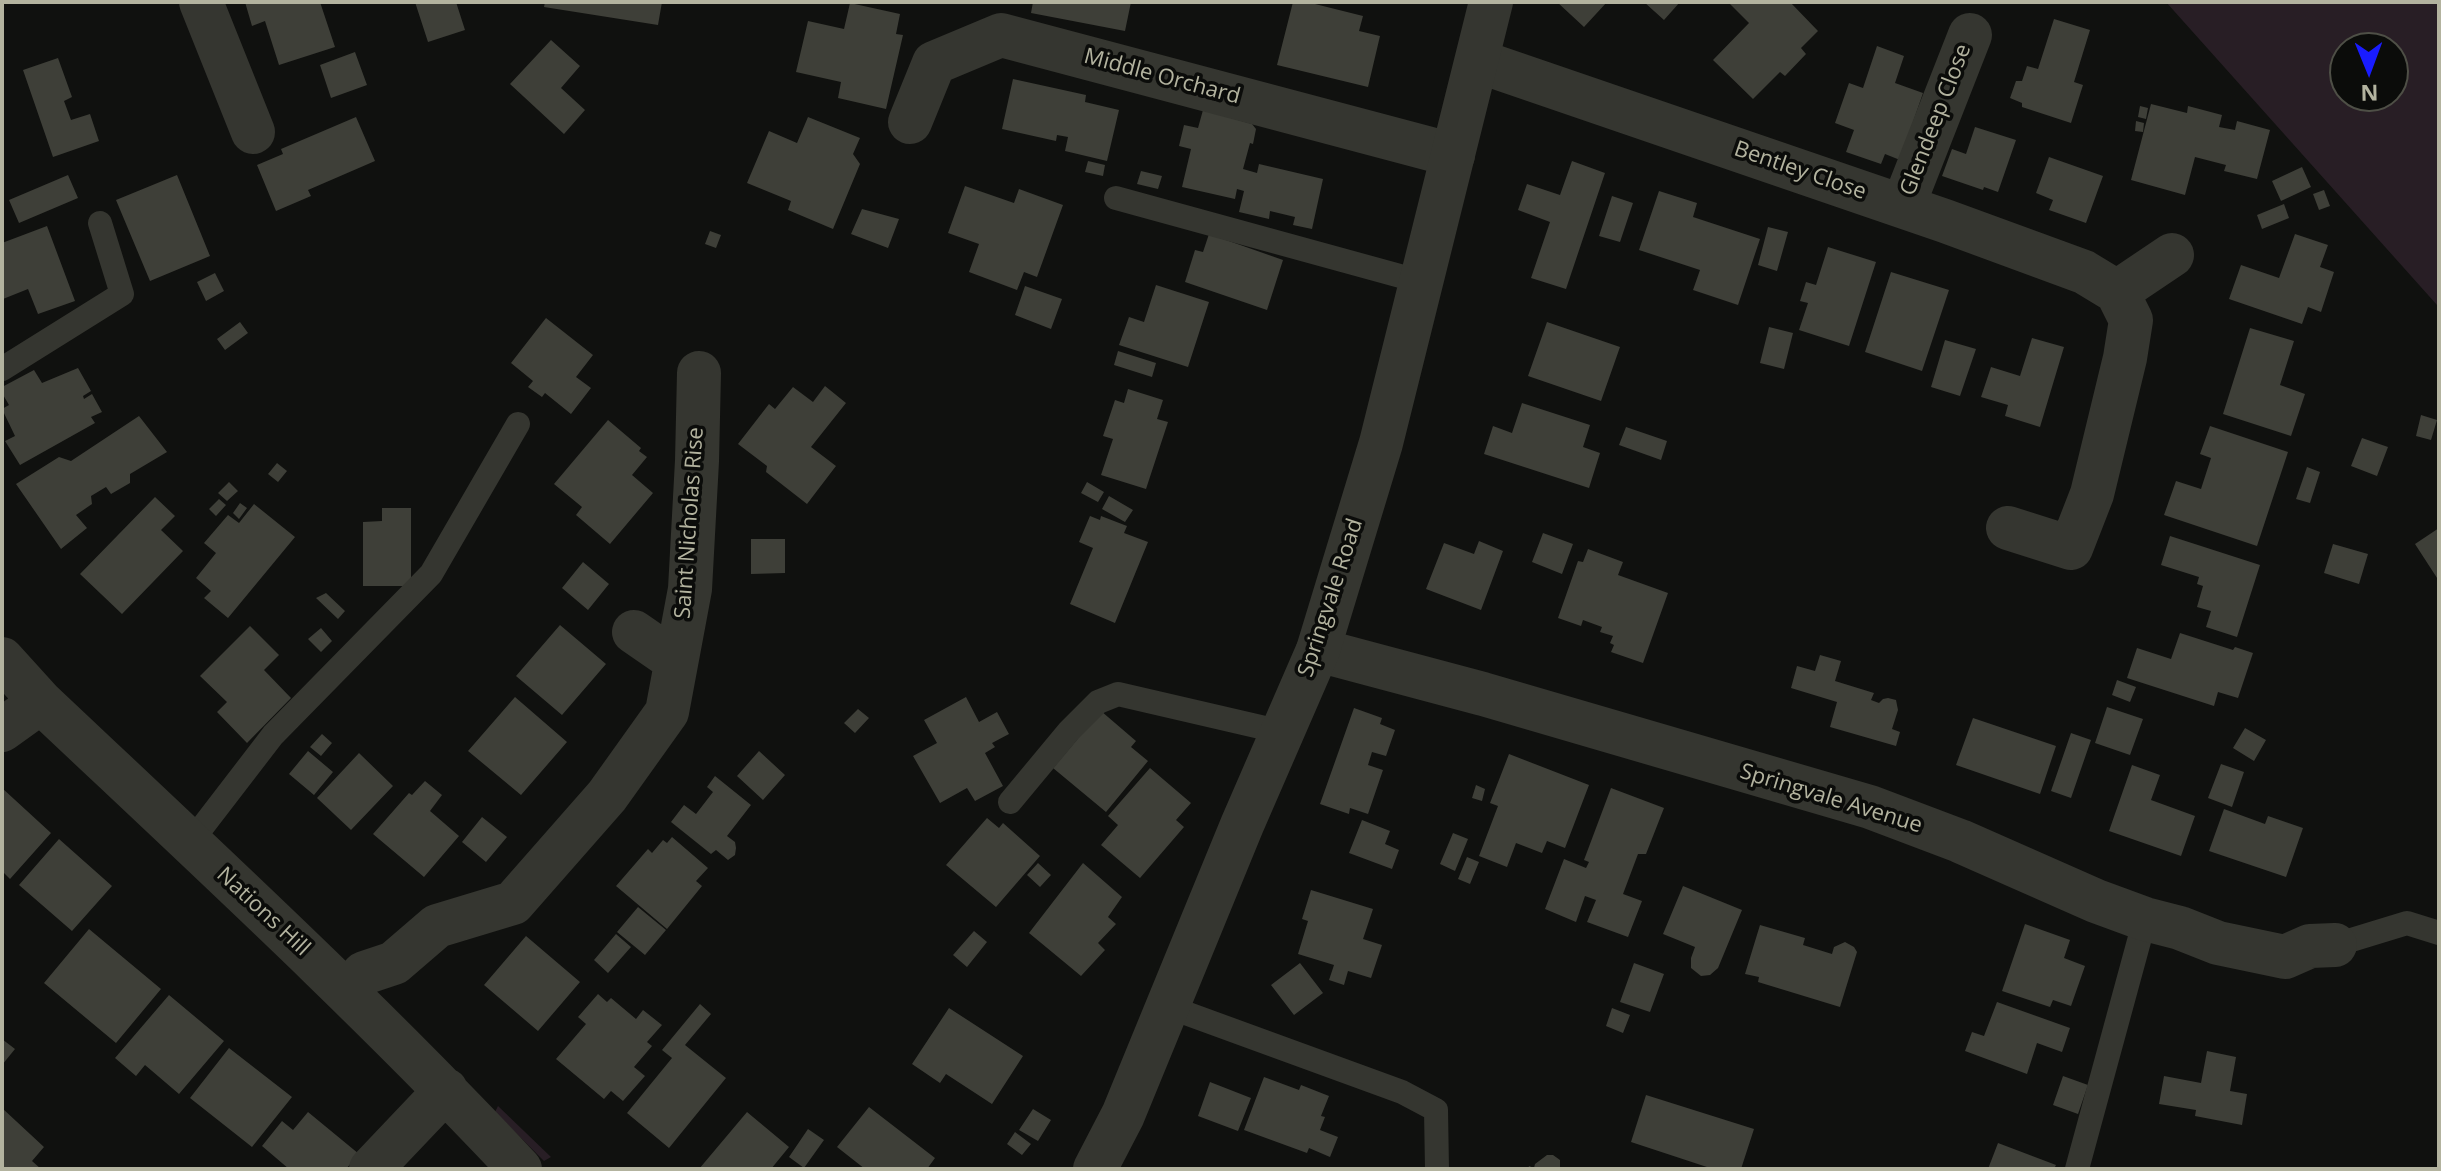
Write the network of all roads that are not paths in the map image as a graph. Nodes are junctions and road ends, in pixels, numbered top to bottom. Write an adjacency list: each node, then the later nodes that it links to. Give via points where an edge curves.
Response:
1 (201, 2): 6 (street)
2 (1491, 2): 4 (street, Springvale Road)
3 (1970, 35): 9 (street, Glendeep Close)
4 (1478, 61): 7 (street, Springvale Road); 9 (street, Bentley Close)
5 (910, 122): 7 (street, Middle Orchard, via 934,63 1001,35)
6 (253, 132)
7 (1453, 155): 12 (street, Springvale Road)
8 (1116, 198): 12 (lane)
9 (1903, 206): 13 (street, Bentley Close, via 2084,272)
10 (100, 223): 14 (lane, via 122,294)
11 (2172, 255): 13 (street)
12 (1422, 282): 19 (street, Springvale Road, via 1381,443)
13 (2117, 292): 17 (street, via 2131,320 2125,358 2092,494 2071,548)
14 (2, 369)
15 (699, 373): 21 (street, Saint Nicholas Rise, via 690,589)
16 (518, 424): 26 (lane, via 431,574 273,735)
17 (2008, 528)
18 (634, 632): 21 (street)
19 (1318, 650): 24 (street, Springvale Road); 27 (street, Springvale Avenue, via 1870,807)
20 (2, 659): 22 (street, Nations Hill)
21 (676, 661): 30 (street, Saint Nicholas Rise, via 667,712 607,796 513,903 437,926 394,963 364,973)
22 (41, 702): 23 (street); 26 (street, Nations Hill)
23 (2, 730)
24 (1282, 732): 25 (lane, via 1118,694 1098,702 1069,731); 31 (street, Springvale Road)
25 (1010, 802)
26 (190, 843): 30 (street, Nations Hill)
27 (2145, 919): 29 (street, Springvale Avenue, via 2218,943 2285,957 2310,946); 37 (lane)
28 (2439, 933): 29 (lane, via 2407,923)
29 (2335, 945)
30 (347, 992): 32 (street, Nations Hill)
31 (1169, 1007): 35 (street, Springvale Road); 36 (lane, via 1402,1092 1436,1110)
32 (446, 1090): 33 (street); 34 (street, Nations Hill)
33 (371, 1169)
34 (520, 1169)
35 (1095, 1169)
36 (1437, 1169)
37 (2077, 1169)

